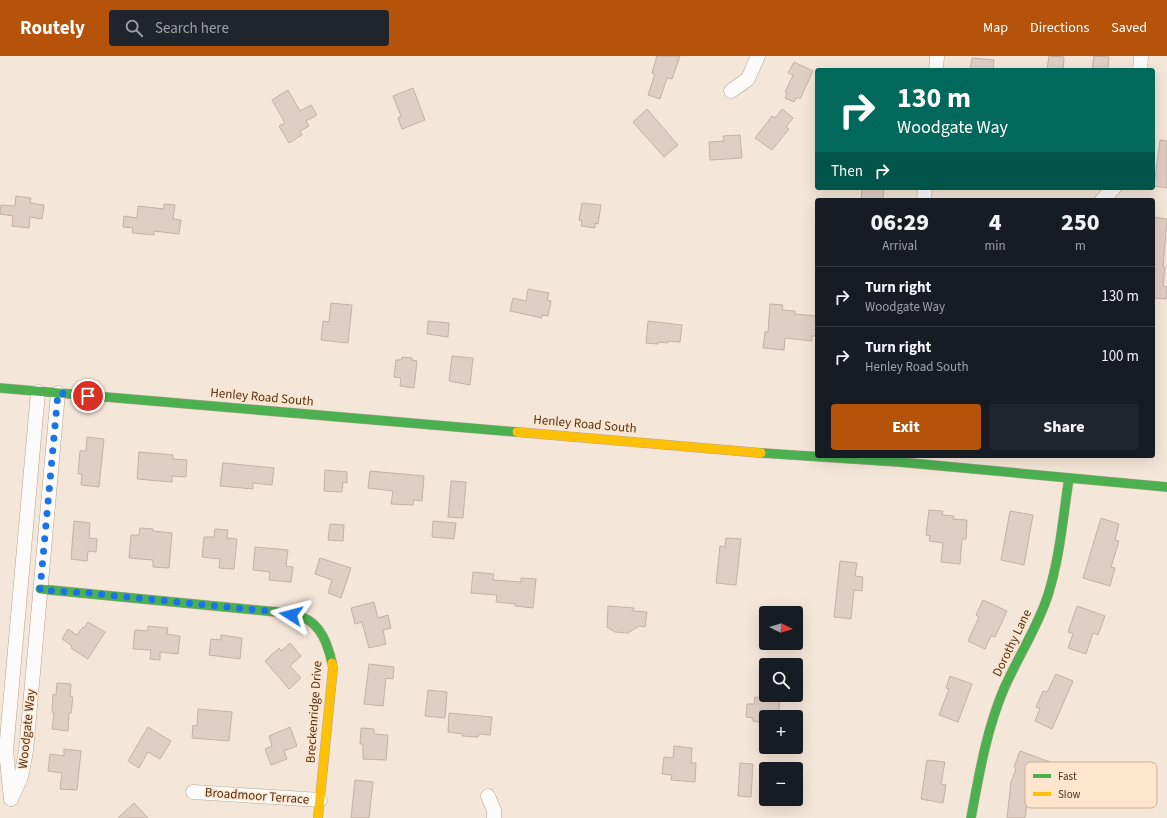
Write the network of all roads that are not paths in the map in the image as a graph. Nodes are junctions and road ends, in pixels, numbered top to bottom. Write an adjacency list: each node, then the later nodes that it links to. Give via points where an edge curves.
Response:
1 (758, 56): 6 (street, via 748,79)
2 (937, 56): 4 (street)
3 (1141, 56): 5 (street)
4 (936, 68)
5 (1140, 68)
6 (731, 91)
7 (1112, 190): 8 (street)
8 (1104, 198)
9 (0, 388): 10 (street, Henley Road South)
10 (38, 392): 11 (street, Henley Road South); 17 (street, Woodgate Way, via 6,751 11,799 21,777 26,751)
11 (58, 393): 12 (street, Henley Road South); 17 (street, Woodgate Way)
12 (815, 457)
13 (863, 458): 14 (street, Henley Road South)
14 (899, 459): 15 (street, Henley Road South)
15 (1069, 478): 16 (street, Henley Road South); 23 (street, Dorothy Lane, via 1058,555 1048,596 997,707 984,751)
16 (1167, 487)
17 (40, 590): 20 (street, Breckenridge Drive, via 277,612 306,619 316,627 327,644 333,668)
18 (193, 792): 20 (street, Broadmoor Terrace)
19 (488, 796): 22 (street, via 494,810)
20 (320, 800): 21 (street, Breckenridge Drive)
21 (318, 818)
22 (494, 818)
23 (971, 818)

